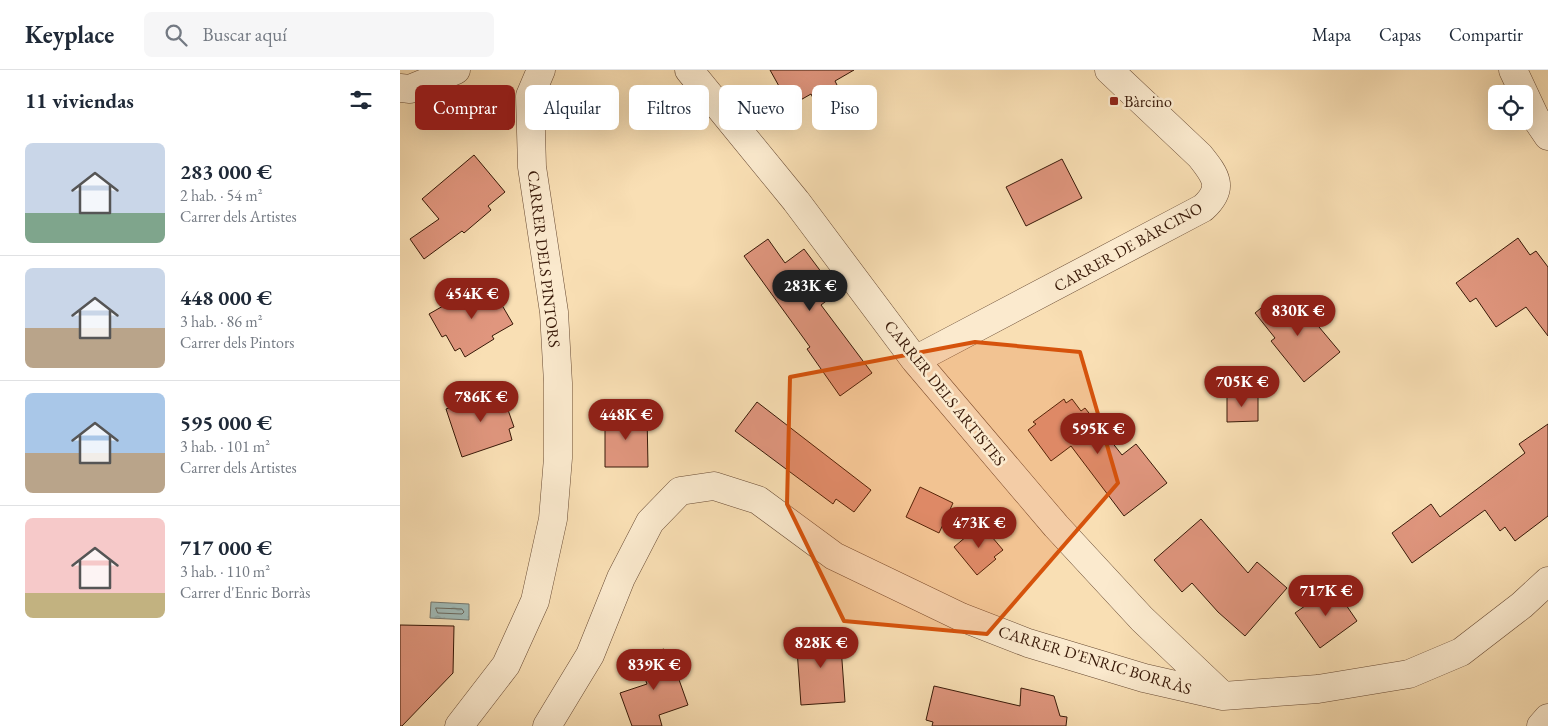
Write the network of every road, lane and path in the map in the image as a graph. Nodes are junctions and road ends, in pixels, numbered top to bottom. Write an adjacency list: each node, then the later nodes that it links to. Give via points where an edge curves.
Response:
1 (456, 70): 6 (street, via 410,89)
2 (541, 70): 12 (street, CARRER DELS PINTORS, via 530,96 532,167 554,312 557,365 558,458 553,519 536,601 506,665)
3 (689, 70): 8 (street, CARRER DELS ARTISTES, via 796,201)
4 (1109, 70): 8 (street, CARRER DE BÀRCINO, via 1212,170 1217,185 1213,199 1203,208)
5 (1513, 70): 7 (street)
6 (400, 88)
7 (1548, 136)
8 (915, 360): 10 (street, CARRER DELS ARTISTES, via 1056,526 1142,619)
9 (1548, 580): 10 (street, CARRER D'ENRIC BORRÀS, via 1522,605 1460,652 1409,674 1318,689)
10 (1223, 696): 13 (street, CARRER D'ENRIC BORRÀS, via 1144,678 960,617 834,556 758,500 714,486 680,491 650,522 621,578 590,656)
11 (1548, 718): 14 (street)
12 (458, 726)
13 (547, 726)
14 (1541, 726)

